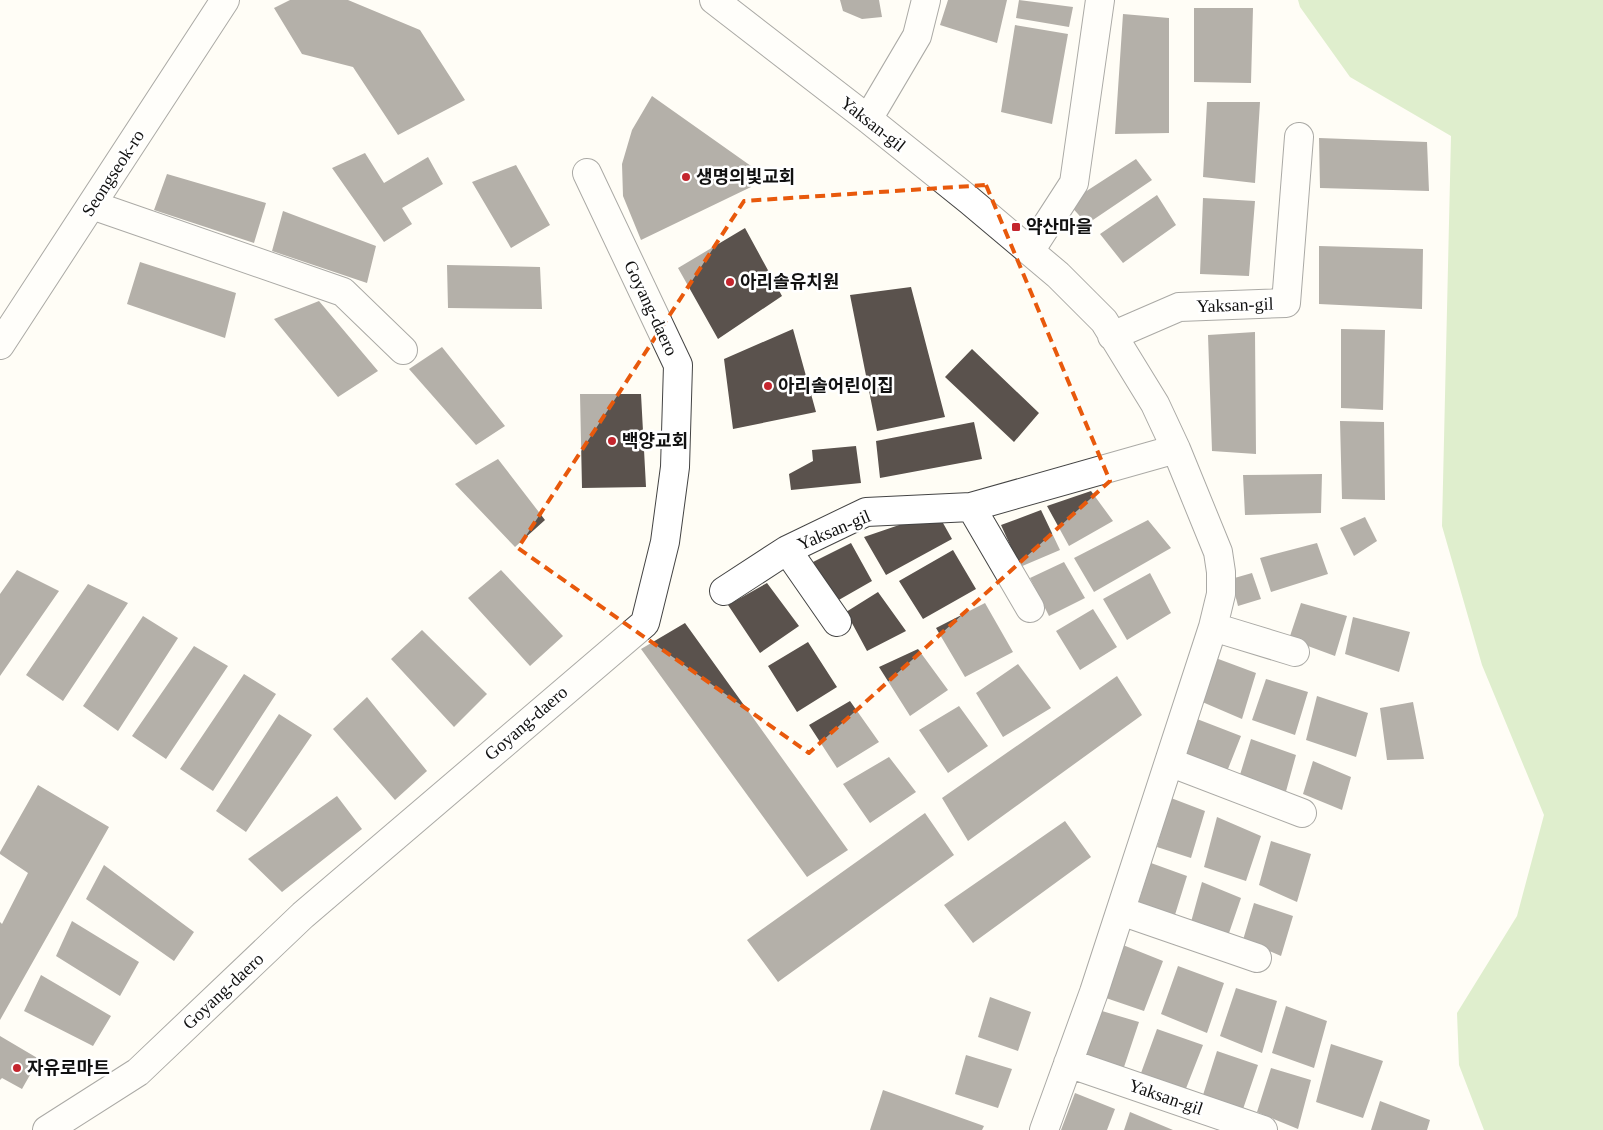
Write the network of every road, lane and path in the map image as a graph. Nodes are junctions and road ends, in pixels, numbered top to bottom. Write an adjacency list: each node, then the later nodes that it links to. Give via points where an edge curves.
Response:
1 (225, 0): 8 (street, Seongseok-ro)
2 (714, 0): 5 (street, Yaksan-gil)
3 (926, 0): 5 (street, via 917,36)
4 (1100, 0): 9 (street, via 1074,182)
5 (868, 120): 9 (street, Yaksan-gil)
6 (1299, 137): 10 (street, Yaksan-gil, via 1286,304 1179,306)
7 (587, 173): 26 (street, Goyang-daero, via 678,365 675,467 665,542 646,623 303,916 138,1072)
8 (92, 205): 11 (street, Seongseok-ro); 12 (street, via 343,292)
9 (1030, 251): 10 (street, Yaksan-gil, via 1058,274 1104,321)
10 (1112, 336): 13 (street, Yaksan-gil, via 1155,404)
11 (0, 345)
12 (403, 350)
13 (1176, 449): 14 (street, Yaksan-gil); 19 (street, Yaksan-gil, via 1218,552 1221,594)
14 (971, 507): 15 (street, Yaksan-gil, via 866,512); 17 (street)
15 (787, 550): 16 (street, Yaksan-gil); 18 (street, Yaksan-gil)
16 (724, 591)
17 (1030, 608)
18 (837, 622)
19 (1213, 627): 20 (street); 21 (street, Yaksan-gil)
20 (1295, 652)
21 (1169, 762): 22 (street); 23 (street, Yaksan-gil)
22 (1302, 813)
23 (1121, 911): 24 (street); 25 (street, Yaksan-gil)
24 (1257, 958)
25 (1068, 1063): 27 (street, Yaksan-gil); 28 (street, Yaksan-gil)
26 (47, 1130)
27 (1044, 1130)
28 (1263, 1130)

